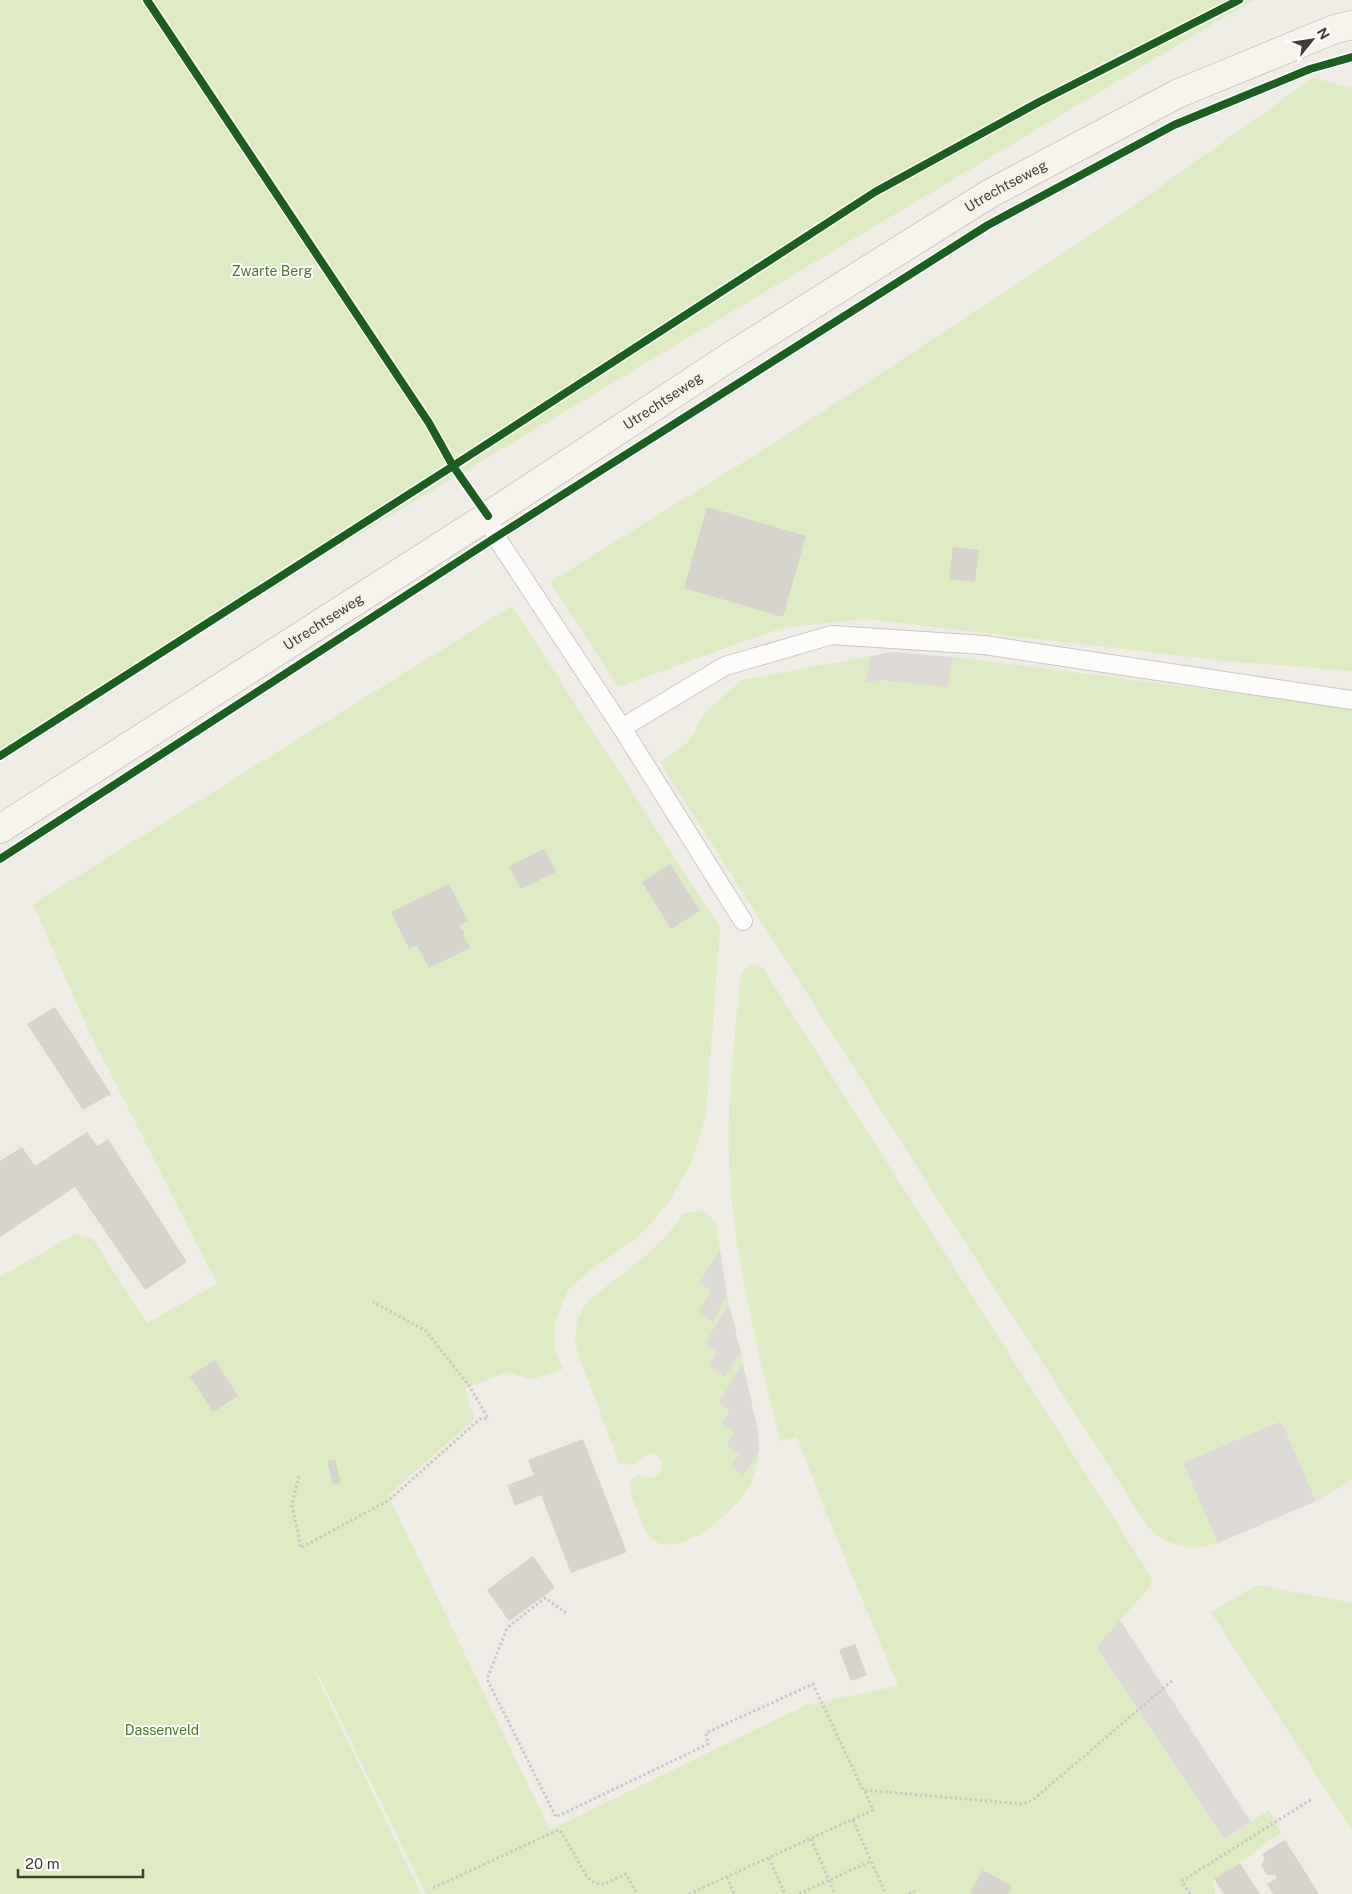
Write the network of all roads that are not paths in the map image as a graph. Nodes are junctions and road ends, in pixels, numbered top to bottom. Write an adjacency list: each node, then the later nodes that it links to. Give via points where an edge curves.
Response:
1 (1352, 25): 2 (main road, Utrechtseweg, via 1176,94 989,194 734,354)
2 (488, 516): 4 (lane, via 496,537); 5 (main road, Utrechtseweg)
3 (1352, 700): 4 (lane, via 984,645 832,635 725,666)
4 (622, 728): 6 (lane)
5 (0, 829)
6 (743, 921)

